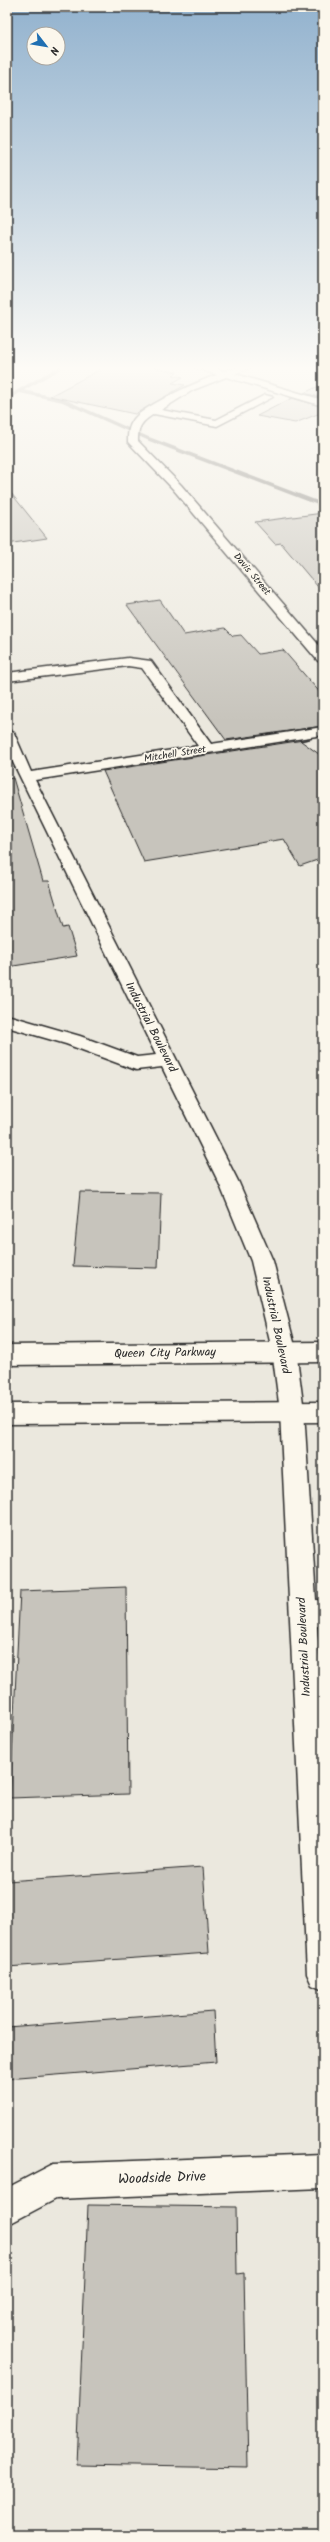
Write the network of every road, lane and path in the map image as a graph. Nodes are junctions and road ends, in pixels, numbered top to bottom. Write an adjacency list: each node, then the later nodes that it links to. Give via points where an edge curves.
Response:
1 (175, 485): 2 (street, Davis Street)
2 (323, 658)
3 (7, 678): 6 (street, via 128,662 146,664)
4 (323, 731): 6 (street, Mitchell Street)
5 (7, 733): 7 (street, Industrial Boulevard)
6 (207, 749): 7 (street, Mitchell Street)
7 (26, 777): 9 (street, Industrial Boulevard)
8 (7, 1021): 9 (street, via 73,1040 136,1064)
9 (168, 1060): 10 (street, Industrial Boulevard, via 229,1183 262,1261)
10 (284, 1350): 11 (street, Queen City Parkway); 12 (street, Queen City Parkway); 13 (street, Industrial Boulevard)
11 (323, 1352)
12 (7, 1355)
13 (292, 1411): 14 (street); 15 (street); 16 (street, Industrial Boulevard)
14 (323, 1412)
15 (7, 1414)
16 (313, 1613): 17 (street, Industrial Boulevard)
17 (320, 1885): 18 (street, Industrial Boulevard)
18 (323, 1974)
19 (323, 2171): 20 (street, Woodside Drive, via 53,2182)
20 (7, 2207)

